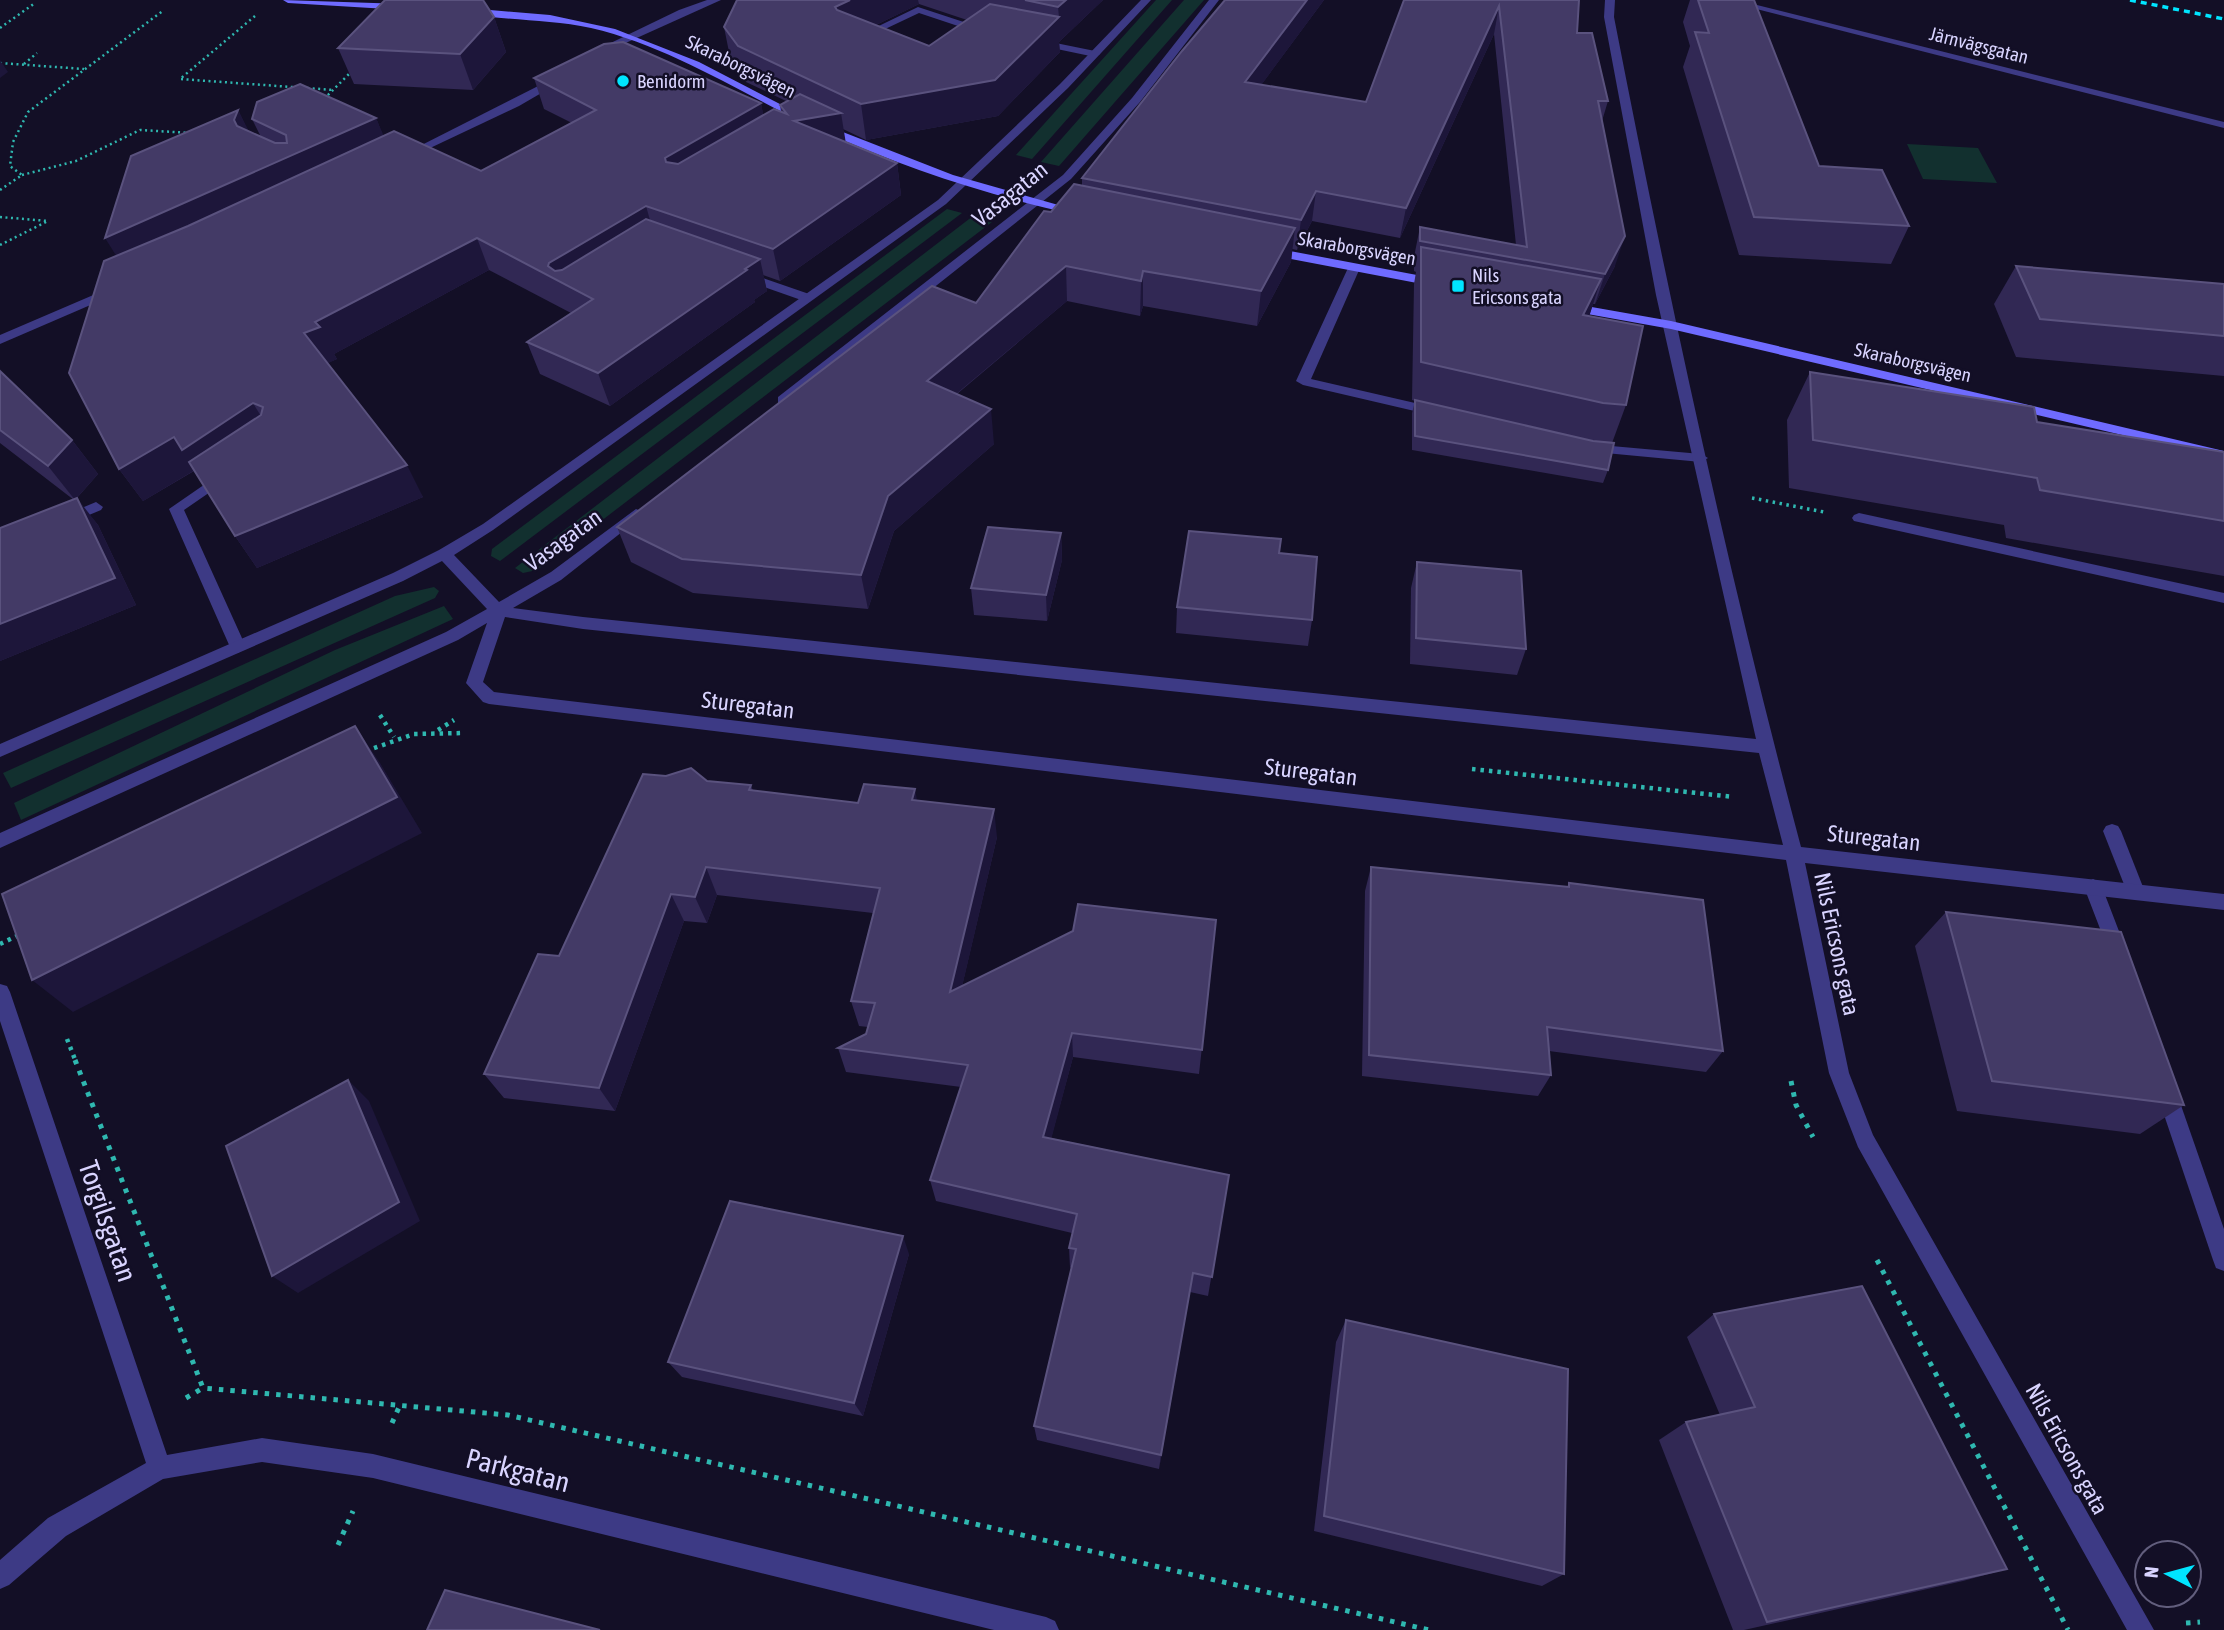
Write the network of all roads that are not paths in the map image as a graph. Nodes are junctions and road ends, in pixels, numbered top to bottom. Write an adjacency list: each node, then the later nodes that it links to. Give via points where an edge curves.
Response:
1 (288, 0): 7 (street)
2 (716, 0): 9 (street)
3 (1146, 0): 13 (street, Vasagatan)
4 (1214, 0): 21 (street, Vasagatan, via 1136,100 1067,177)
5 (1610, 0): 30 (street, Nils Ericsons gata, via 1609,17)
6 (1726, 0): 17 (street, Järnvägsgatan)
7 (409, 8)
8 (450, 10): 9 (street, Skaraborgsvägen, via 539,17)
9 (628, 36): 14 (street); 16 (street, Skaraborgsvägen)
10 (1018, 39): 13 (street)
11 (981, 41): 12 (street, via 990,33 918,10 848,43)
12 (861, 48)
13 (1095, 54): 20 (street, Vasagatan)
14 (584, 59)
15 (569, 71): 19 (street, via 515,104)
16 (803, 118): 18 (street); 20 (street, Skaraborgsvägen, via 887,157)
17 (2224, 125)
18 (786, 127)
19 (389, 163)
20 (961, 183): 21 (street, Skaraborgsvägen); 28 (street, Vasagatan, via 942,202)
21 (1035, 204): 22 (street, Skaraborgsvägen); 32 (street, Vasagatan)
22 (1086, 214)
23 (1255, 248): 24 (street, Skaraborgsvägen)
24 (1354, 268): 26 (street, Skaraborgsvägen); 33 (street, via 1303,381)
25 (732, 271): 28 (street)
26 (1445, 284)
27 (121, 286): 31 (street)
28 (808, 298): 42 (street, Vasagatan)
29 (1562, 306): 30 (street, Skaraborgsvägen)
30 (1671, 326): 35 (street, Skaraborgsvägen); 36 (street, Nils Ericsons gata)
31 (0, 340)
32 (774, 407)
33 (1446, 414)
34 (1576, 445): 36 (street)
35 (2224, 455)
36 (1701, 458): 46 (street, Nils Ericsons gata)
37 (241, 464): 45 (street, via 176,509)
38 (96, 507): 41 (street)
39 (644, 508): 44 (street, Vasagatan, via 556,576)
40 (1859, 518): 43 (street)
41 (48, 527)
42 (444, 554): 44 (street); 45 (street, Vasagatan)
43 (2224, 598)
44 (499, 611): 46 (street); 49 (street, Vasagatan); 50 (street, Sturegatan, via 474,683 489,698)
45 (239, 647): 47 (street, Vasagatan)
46 (1766, 747): 50 (street, Nils Ericsons gata)
47 (0, 751)
48 (2112, 831): 52 (street)
49 (0, 841)
50 (1794, 854): 51 (street, Sturegatan); 61 (street, Nils Ericsons gata, via 1839,1073 1865,1140)
51 (2093, 887): 52 (street, Sturegatan); 54 (street)
52 (2136, 892): 53 (street, Sturegatan)
53 (2224, 902)
54 (2126, 975)
55 (0, 992): 58 (street, Torgilsgatan)
56 (2161, 1079): 57 (street)
57 (2224, 1260)
58 (160, 1468): 59 (street, Parkgatan, via 57,1527); 60 (street, Parkgatan, via 262,1450 373,1466)
59 (0, 1576)
60 (1046, 1630)
61 (2141, 1630)

